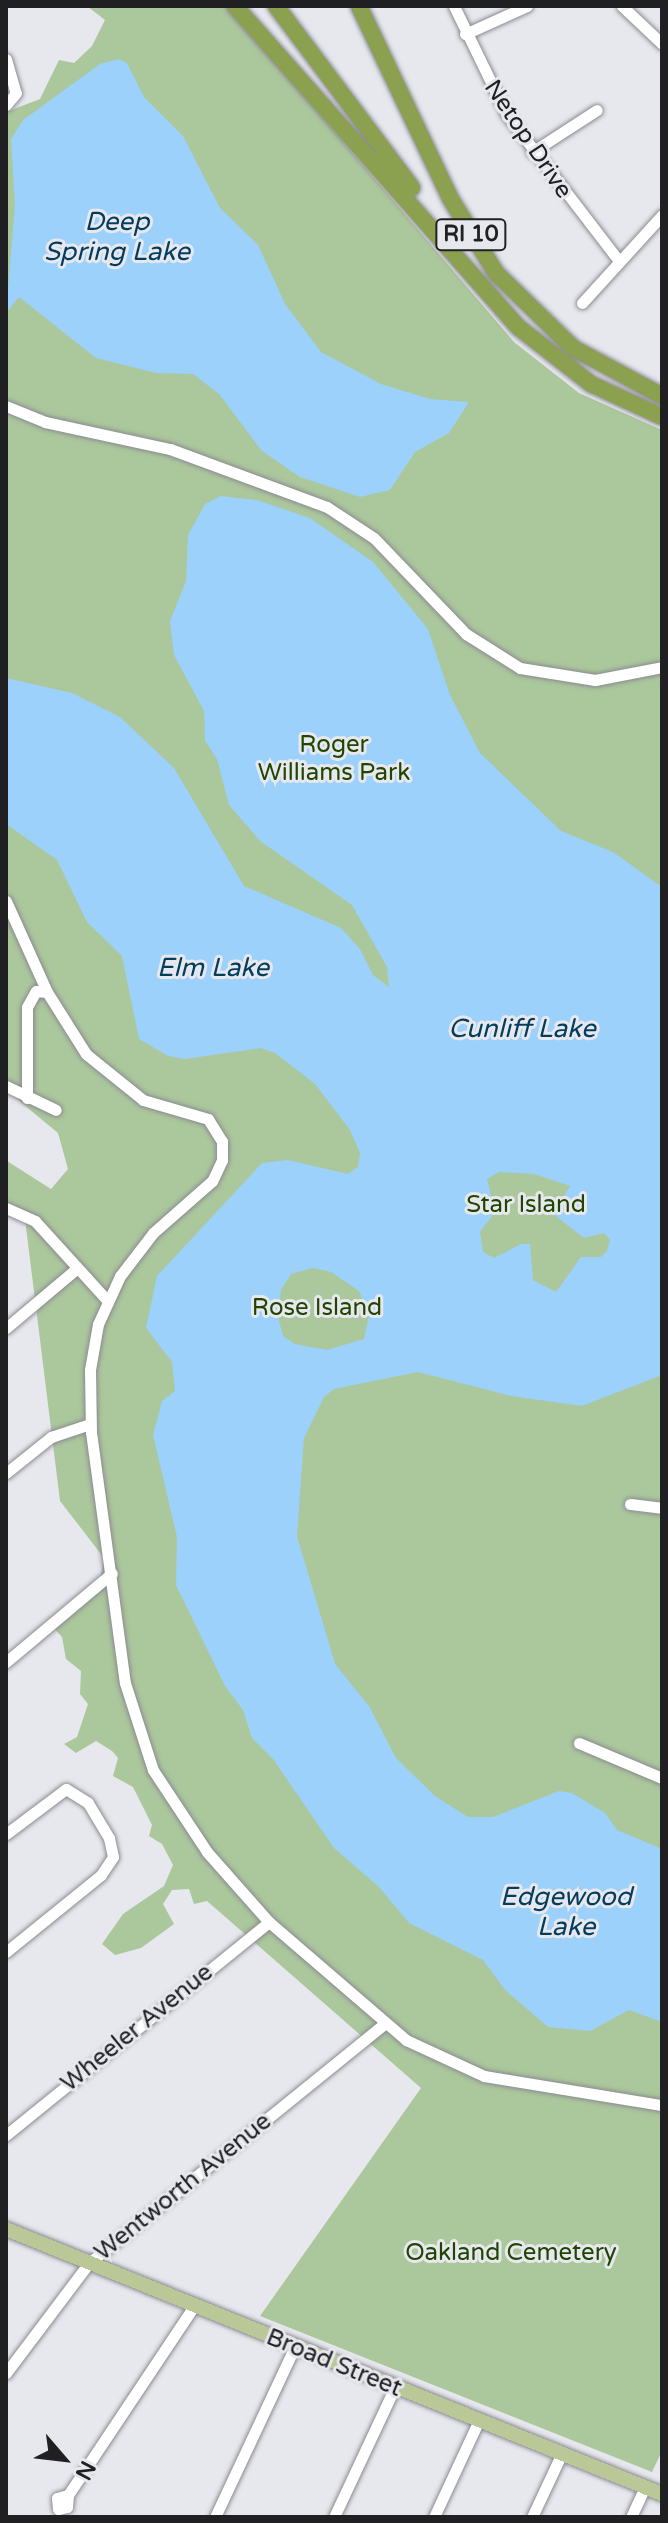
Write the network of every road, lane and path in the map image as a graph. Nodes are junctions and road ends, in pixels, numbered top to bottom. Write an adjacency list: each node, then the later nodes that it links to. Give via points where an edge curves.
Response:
1 (235, 6): 15 (highway, via 411,200)
2 (276, 6): 15 (highway, RI 10)
3 (359, 6): 17 (highway, RI 10, via 454,206 496,273 573,348)
4 (454, 6): 7 (street, Netop Drive)
5 (527, 6): 7 (street)
6 (622, 6): 8 (street)
7 (465, 34): 12 (street, Netop Drive)
8 (662, 44)
9 (6, 59): 10 (street, via 16,93)
10 (6, 105)
11 (597, 110): 12 (street)
12 (532, 152): 14 (street, Netop Drive)
13 (660, 222): 14 (street)
14 (619, 261): 16 (street)
15 (481, 287): 19 (highway, RI 10, via 562,364)
16 (582, 303)
17 (662, 396)
18 (6, 406): 20 (street, via 45,422 170,449 327,507 381,544 466,634 520,668 595,680)
19 (662, 417)
20 (662, 667)
21 (6, 901): 22 (street)
22 (47, 992): 24 (street, via 33,993 27,1007); 28 (street, via 73,1037 107,1075 151,1104 208,1119 222,1141 222,1160 212,1181 153,1233)
23 (6, 1086): 24 (street)
24 (27, 1098): 25 (street)
25 (56, 1110)
26 (6, 1208): 27 (street, via 35,1221)
27 (76, 1269): 28 (street); 29 (street)
28 (107, 1300): 30 (street, via 93,1345)
29 (6, 1328)
30 (90, 1424): 31 (street, via 51,1437); 34 (street)
31 (6, 1473)
32 (630, 1504): 33 (street)
33 (662, 1508)
34 (112, 1573): 35 (street); 39 (street, via 128,1701 147,1758 199,1840)
35 (6, 1662)
36 (579, 1743): 37 (street)
37 (662, 1778)
38 (6, 1834): 40 (street, via 66,1789 91,1808 113,1857 101,1875)
39 (269, 1922): 41 (street); 43 (street, Wheeler Avenue)
40 (6, 1952)
41 (384, 2024): 42 (street, via 439,2058 484,2076); 45 (street, Wentworth Avenue)
42 (662, 2105)
43 (6, 2135)
44 (6, 2229): 45 (main road, Broad Street)
45 (89, 2263): 46 (main road, Broad Street); 48 (street, Wentworth Avenue)
46 (194, 2306): 47 (main road, Broad Street); 54 (street)
47 (295, 2346): 49 (main road, Broad Street); 55 (street)
48 (6, 2373)
49 (395, 2387): 50 (main road, Broad Street); 56 (street)
50 (478, 2422): 51 (main road, Broad Street); 57 (street)
51 (561, 2455): 52 (main road, Broad Street); 58 (street)
52 (644, 2489): 53 (main road, Broad Street); 59 (street)
53 (662, 2494)
54 (68, 2495)
55 (215, 2517)
56 (334, 2517)
57 (434, 2517)
58 (532, 2517)
59 (631, 2517)

